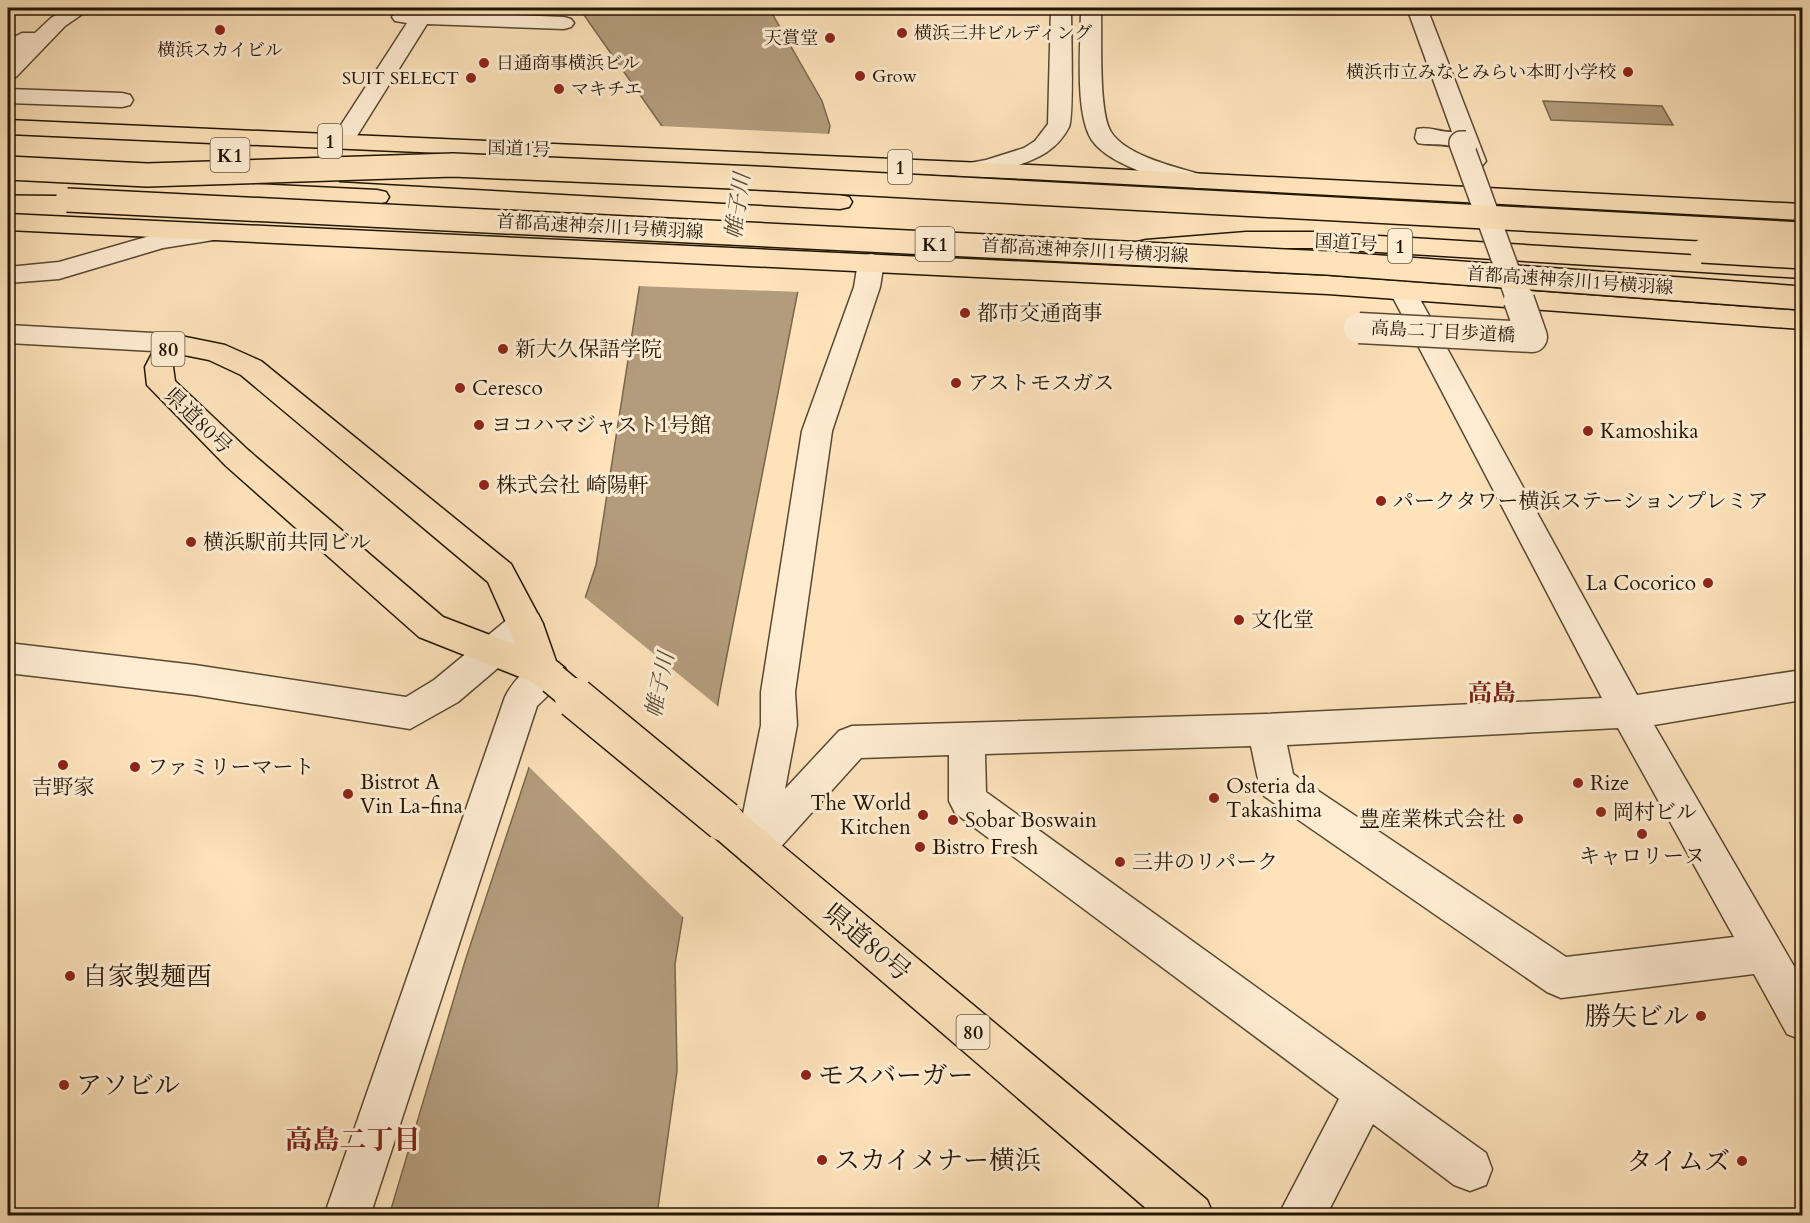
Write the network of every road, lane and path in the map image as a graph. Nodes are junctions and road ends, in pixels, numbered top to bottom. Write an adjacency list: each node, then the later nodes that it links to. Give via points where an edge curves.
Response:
1 (81, 8): 7 (street, via 58,22)
2 (1061, 8): 20 (street, via 1059,125 1032,153)
3 (1090, 8): 22 (street, via 1093,114 1101,136 1141,163)
4 (1417, 8): 16 (street)
5 (419, 11): 6 (street); 14 (street)
6 (564, 23)
7 (40, 40): 8 (street, via 22,39 14,47); 9 (street)
8 (8, 46)
9 (8, 72)
10 (8, 96): 11 (street)
11 (122, 100)
12 (8, 127): 14 (main road, 国道1号 / 1)
13 (1425, 134): 16 (street, via 1426,138 1459,139)
14 (342, 142): 20 (main road, 国道1号 / 1)
15 (8, 145): 18 (main road, K1, bridge)
16 (1467, 149): 42 (street, 高島二丁目歩道橋, bridge, via 1532,337)
17 (8, 157): 26 (main road)
18 (453, 165): 19 (main road, bridge, via 147,175); 31 (main road, K1, bridge, via 768,178)
19 (8, 168)
20 (966, 170): 21 (main road, 国道1号 / 1)
21 (1030, 172): 22 (main road, 国道1号 / 1); 32 (main road, 国道1号 / 1, via 1283,214)
22 (1198, 181): 28 (main road, 国道1号 / 1)
23 (8, 187): 26 (main road)
24 (8, 197): 25 (main road, 首都高速神奈川1号横羽線 / K1)
25 (66, 200): 27 (main road); 40 (main road, 首都高速神奈川1号横羽線 / K1, bridge, via 1327,263)
26 (633, 200): 33 (main road, bridge); 38 (main road, via 1424,253)
27 (8, 202)
28 (1803, 212)
29 (8, 222): 30 (main road, 国道1号 / 1)
30 (228, 233): 34 (main road, 国道1号 / 1); 37 (street, via 181,234 63,268)
31 (1803, 234)
32 (1803, 244)
33 (1803, 257)
34 (871, 262): 35 (main road, 国道1号 / 1); 53 (street, via 867,287 816,431 778,692 779,725)
35 (998, 269): 36 (main road, 国道1号 / 1, via 1129,249 1246,240 1313,240); 39 (main road, 国道1号 / 1)
36 (1803, 270)
37 (8, 275)
38 (1803, 287)
39 (1402, 290): 41 (main road, 国道1号 / 1); 50 (street)
40 (1803, 298)
41 (1803, 320)
42 (1359, 328)
43 (8, 334): 44 (street)
44 (171, 343): 45 (main road, 80, via 215,352 251,368 500,573); 46 (main road, 県道80号 / 80, via 159,367 161,385 237,458 431,627)
45 (526, 624): 46 (street); 48 (main road, 80)
46 (493, 652): 47 (street, via 446,691 410,713 195,680); 48 (main road, 県道80号 / 80)
47 (8, 658)
48 (547, 674): 53 (main road, 県道80号 / 80, bridge); 58 (street, via 522,697)
49 (1803, 685): 50 (street)
50 (1628, 712): 51 (street); 54 (street)
51 (1266, 730): 52 (street); 54 (street, via 1278,784 1561,978)
52 (967, 738): 53 (street, via 852,742); 56 (street, via 968,801)
53 (755, 848): 59 (main road, 県道80号 / 80)
54 (1765, 953): 55 (street)
55 (1798, 1003)
56 (1366, 1093): 57 (street); 60 (street)
57 (1470, 1169)
58 (347, 1215)
59 (1191, 1215)
60 (1300, 1215)

